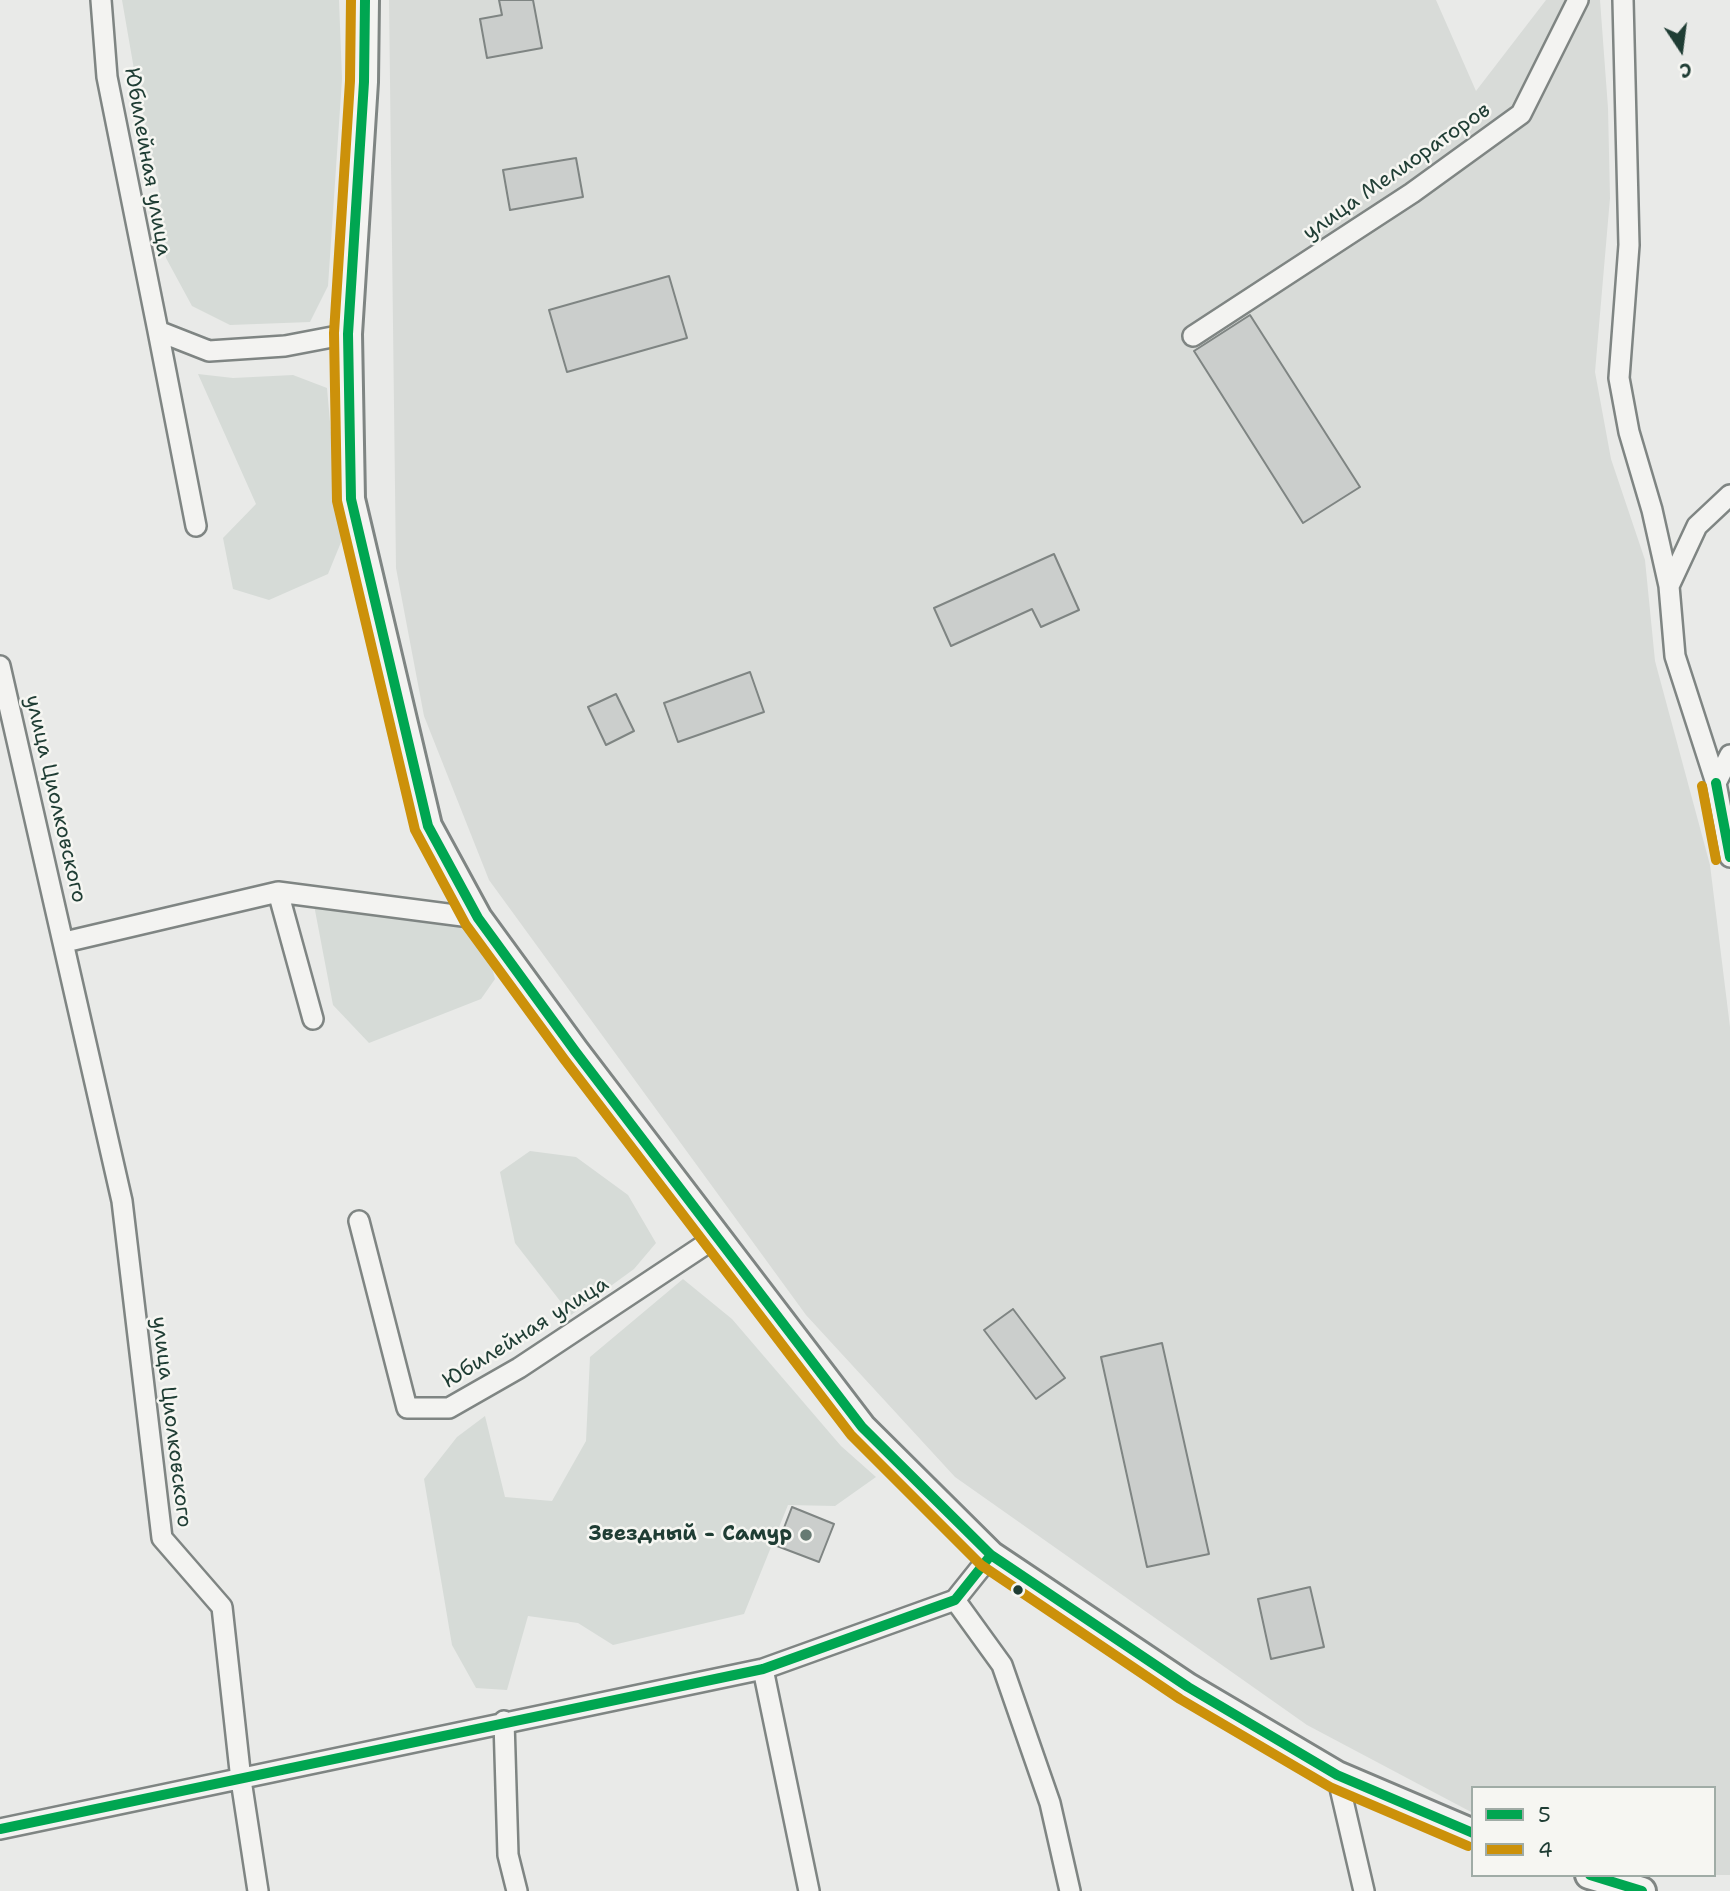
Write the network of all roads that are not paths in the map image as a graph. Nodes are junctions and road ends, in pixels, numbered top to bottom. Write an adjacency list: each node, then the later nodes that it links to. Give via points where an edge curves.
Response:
1 (101, 0): 5 (street, Юбилейная улица, via 107,77)
2 (365, 0): 6 (main road)
3 (1578, 0): 7 (street, улица Мелиораторов, via 1521,114 1412,193)
4 (1623, 0): 10 (street, via 1629,245 1619,377)
5 (158, 331): 6 (street, via 209,351 285,346); 9 (street, Юбилейная улица)
6 (348, 334): 16 (main road, via 351,499 428,826)
7 (1193, 336)
8 (1730, 495): 10 (street, via 1697,526)
9 (196, 526)
10 (1669, 586): 13 (street, via 1675,656)
11 (0, 666): 17 (street, улица Циолковского)
12 (1730, 755): 13 (street)
13 (1716, 783): 14 (street)
14 (1730, 857)
15 (278, 892): 16 (street); 17 (street); 18 (street)
16 (478, 918): 20 (main road)
17 (65, 942): 26 (street, улица Циолковского, via 122,1201 162,1538 222,1607)
18 (313, 1019)
19 (359, 1221): 20 (street, Юбилейная улица, via 407,1408 449,1408 519,1368)
20 (718, 1236): 21 (main road, via 862,1427)
21 (991, 1555): 22 (street); 25 (main road, via 1188,1687)
22 (956, 1600): 23 (street); 33 (street, via 1002,1665 1050,1804)
23 (763, 1669): 24 (street); 32 (street)
24 (504, 1721): 26 (street); 31 (street, via 508,1855)
25 (1337, 1775): 28 (main road); 34 (street)
26 (241, 1780): 27 (street); 30 (street, улица Циолковского)
27 (0, 1829)
28 (1471, 1832)
29 (1596, 1877): 35 (main road)
30 (258, 1891)
31 (517, 1891)
32 (809, 1891)
33 (1070, 1891)
34 (1364, 1891)
35 (1642, 1891)

